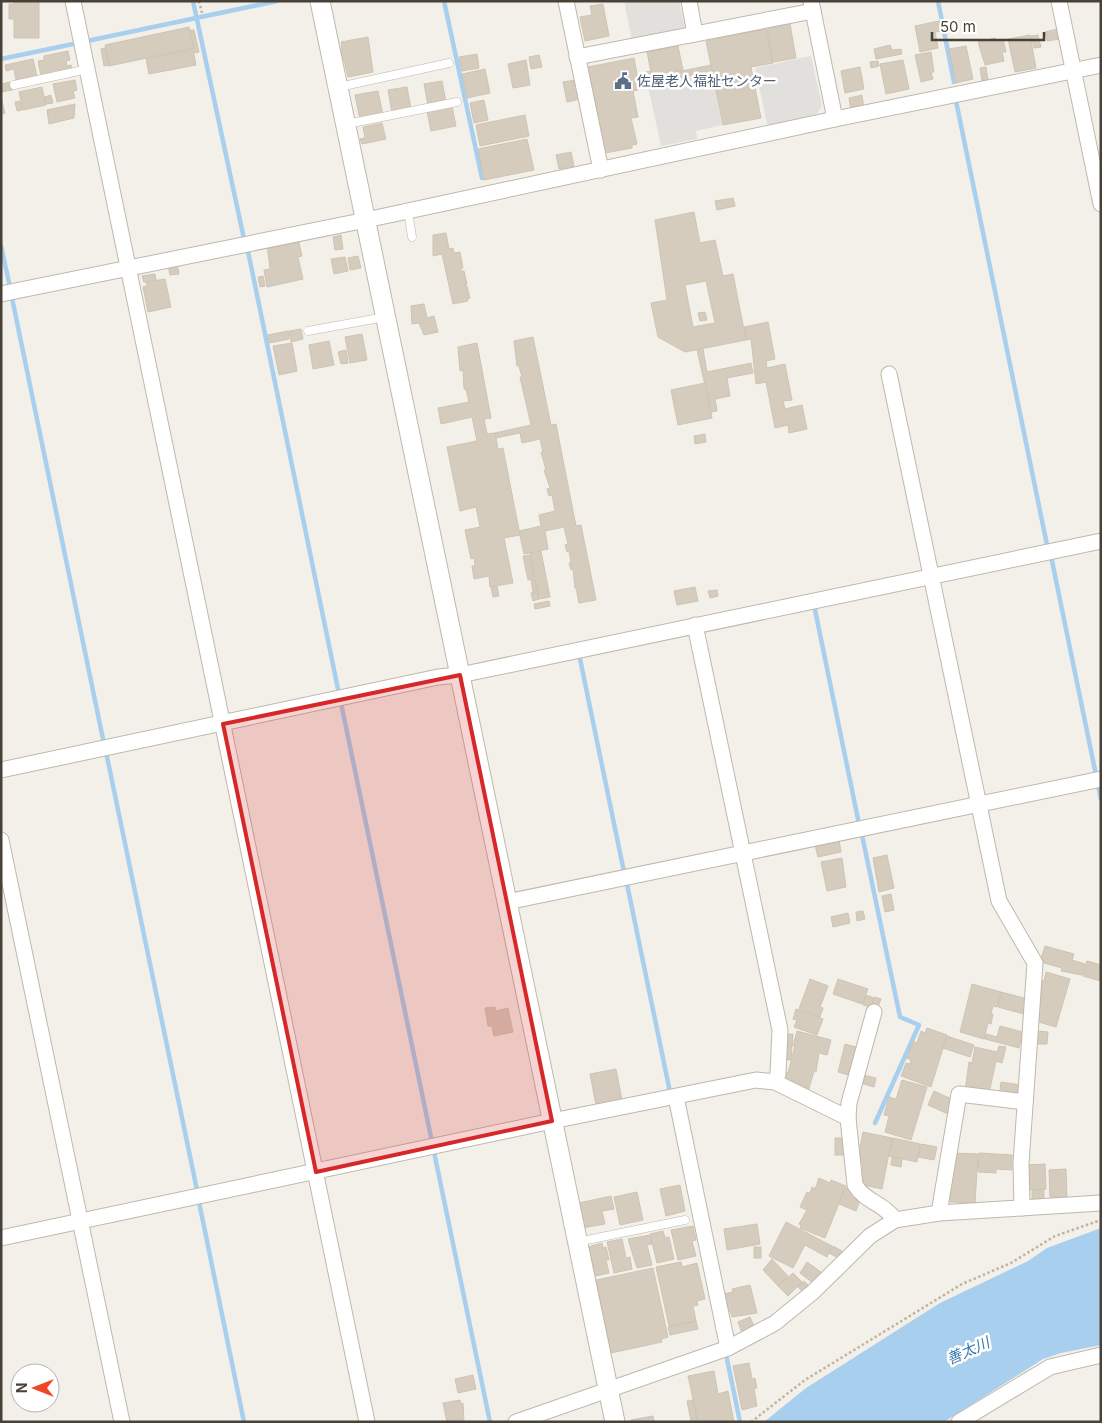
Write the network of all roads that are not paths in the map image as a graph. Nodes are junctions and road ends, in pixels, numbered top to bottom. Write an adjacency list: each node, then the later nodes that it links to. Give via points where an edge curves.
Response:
1 (73, 1): 11 (street)
2 (320, 1): 14 (street)
3 (566, 1): 8 (street)
4 (689, 1): 7 (street)
5 (1059, 1): 12 (street)
6 (812, 6): 7 (street); 16 (street)
7 (696, 34): 8 (street)
8 (577, 58): 18 (street)
9 (449, 63): 14 (lane)
10 (1101, 65): 12 (street)
11 (88, 69): 13 (lane); 23 (street)
12 (1073, 71): 16 (street); 19 (street)
13 (14, 85)
14 (338, 87): 17 (street)
15 (457, 102): 17 (lane)
16 (834, 119): 18 (street)
17 (346, 124): 21 (street)
18 (601, 170): 20 (street)
19 (1101, 204)
20 (408, 211): 21 (street); 22 (lane)
21 (366, 220): 23 (street); 25 (street)
22 (412, 237)
23 (128, 267): 24 (street); 32 (street)
24 (1, 294)
25 (385, 317): 26 (lane); 31 (street)
26 (308, 331)
27 (889, 374): 29 (street)
28 (1101, 541): 29 (street)
29 (931, 576): 30 (street); 35 (street)
30 (696, 625): 31 (street); 37 (street)
31 (460, 675): 32 (street); 38 (street)
32 (223, 724): 33 (street); 45 (street)
33 (1, 770)
34 (1101, 779): 35 (street)
35 (979, 804): 37 (street); 42 (street, via 999,901 1035,963)
36 (1, 840): 51 (street)
37 (742, 853): 38 (street); 40 (street, via 780,1030)
38 (507, 902): 44 (street)
39 (874, 1012): 43 (street, via 849,1103)
40 (775, 1082): 41 (street, via 756,1080); 43 (street)
41 (676, 1097): 44 (street); 54 (street)
42 (1025, 1102): 47 (street); 48 (street, via 959,1094)
43 (848, 1118): 50 (street, via 854,1185 860,1194 890,1211)
44 (552, 1121): 45 (street); 53 (street)
45 (316, 1172): 51 (street); 58 (street)
46 (1101, 1203): 47 (street)
47 (1022, 1208): 48 (street)
48 (939, 1213): 50 (street)
49 (685, 1220): 53 (lane)
50 (896, 1220): 54 (street, via 870,1236 813,1292 775,1323)
51 (80, 1222): 52 (street); 57 (street)
52 (1, 1238)
53 (577, 1242): 56 (street)
54 (728, 1348): 56 (street)
55 (1101, 1356): 61 (street, via 1050,1367)
56 (608, 1389): 59 (street); 60 (street)
57 (122, 1422)
58 (367, 1422)
59 (516, 1422)
60 (615, 1422)
61 (959, 1422)

